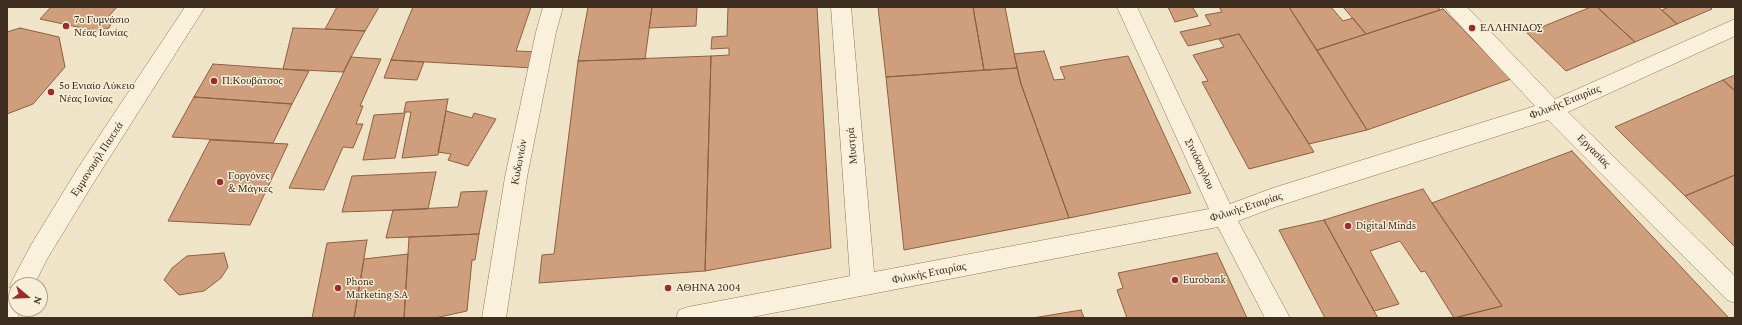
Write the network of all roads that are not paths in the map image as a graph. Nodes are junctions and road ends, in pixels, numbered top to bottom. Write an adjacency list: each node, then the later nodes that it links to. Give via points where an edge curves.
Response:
1 (196, 7): 9 (street, Εμμανουήλ Παππά, via 86,175)
2 (553, 7): 14 (street, Κυδωνιών, via 516,177)
3 (841, 7): 11 (street, Μυστρά)
4 (1127, 7): 8 (street, Σινιόσογλου)
5 (1455, 7): 7 (street, Εργασίας)
6 (1735, 27): 7 (street, Φιλικής Εταιρίας)
7 (1552, 110): 8 (street, Φιλικής Εταιρίας, via 1273,198); 13 (street, Εργασίας)
8 (1224, 216): 11 (street, Φιλικής Εταιρίας); 16 (street, Σινιόσογλου)
9 (40, 252): 10 (street, Εμμανουήλ Παππά); 12 (street, Εμμανουήλ Παππά)
10 (26, 277)
11 (863, 285): 15 (street, Φιλικής Εταιρίας)
12 (7, 287)
13 (1735, 292)
14 (494, 318)
15 (688, 318)
16 (1278, 318)

